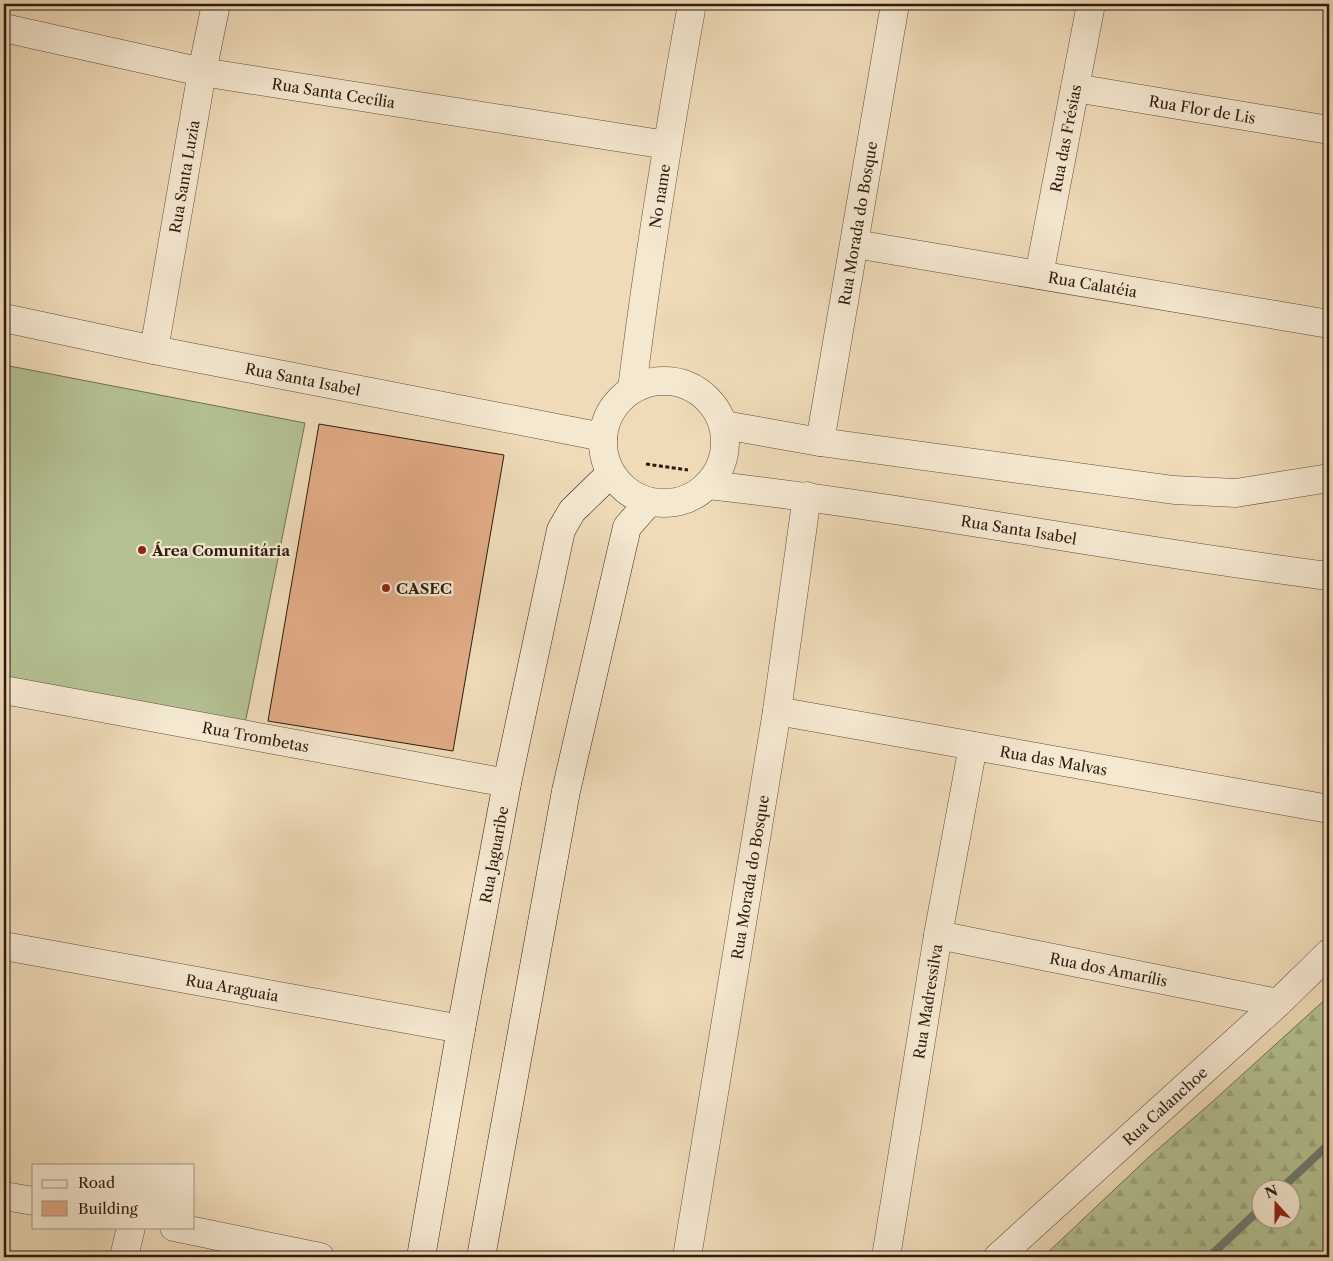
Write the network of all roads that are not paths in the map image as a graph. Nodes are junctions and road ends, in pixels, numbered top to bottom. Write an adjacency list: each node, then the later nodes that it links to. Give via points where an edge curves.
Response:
1 (216, 4): 6 (street, Rua Santa Luzia)
2 (692, 4): 9 (street, No name)
3 (895, 4): 10 (street, Rua Morada do Bosque)
4 (1092, 4): 7 (street, Rua das Frésias)
5 (4, 28): 6 (street, Rua Santa Cecília)
6 (202, 72): 9 (street, Rua Santa Cecília); 14 (street, Rua Santa Luzia)
7 (1075, 88): 8 (street, Rua Flor de Lis); 11 (street, Rua das Frésias)
8 (1329, 130)
9 (667, 145): 15 (street, No name)
10 (855, 244): 11 (street, Rua Calatéia); 18 (street, Rua Morada do Bosque)
11 (1040, 275): 13 (street, Rua Calatéia)
12 (4, 318): 14 (street, Rua Santa Isabel)
13 (1329, 324)
14 (154, 350): 17 (street, Rua Santa Isabel)
15 (632, 389): 16 (street, via 663,380 695,388 708,398); 17 (street, via 618,402)
16 (724, 425): 18 (street); 21 (street, via 724,457)
17 (602, 437): 19 (street, via 604,456)
18 (820, 442): 20 (street, via 1174,490 1236,493)
19 (611, 474): 23 (street, via 634,496); 28 (street, Rua Jaguaribe, via 572,511 561,530)
20 (1329, 478)
21 (708, 485): 22 (street, Rua Santa Isabel); 23 (street, via 696,495 680,501)
22 (807, 496): 24 (street, Rua Santa Isabel); 26 (street, Rua Morada do Bosque)
23 (649, 502): 42 (street, via 627,527 566,791)
24 (1329, 576)
25 (4, 690): 28 (street, Rua Trombetas)
26 (778, 711): 27 (street, Rua das Malvas); 43 (street, Rua Morada do Bosque)
27 (973, 746): 29 (street, Rua das Malvas); 30 (street, Rua Madressilva)
28 (507, 783): 34 (street, Rua Jaguaribe)
29 (1329, 809)
30 (938, 936): 33 (street, Rua dos Amarílis); 44 (street, Rua Madressilva)
31 (4, 946): 34 (street, Rua Araguaia)
32 (1329, 953): 33 (street, Rua Calanchoe)
33 (1278, 1003): 45 (street, Rua Calanchoe)
34 (461, 1029): 41 (street, Rua Jaguaribe)
35 (4, 1196): 36 (street)
36 (32, 1201)
37 (131, 1228): 39 (street)
38 (179, 1228): 40 (street)
39 (124, 1257)
40 (320, 1257)
41 (421, 1257)
42 (481, 1257)
43 (687, 1257)
44 (886, 1257)
45 (998, 1257)

